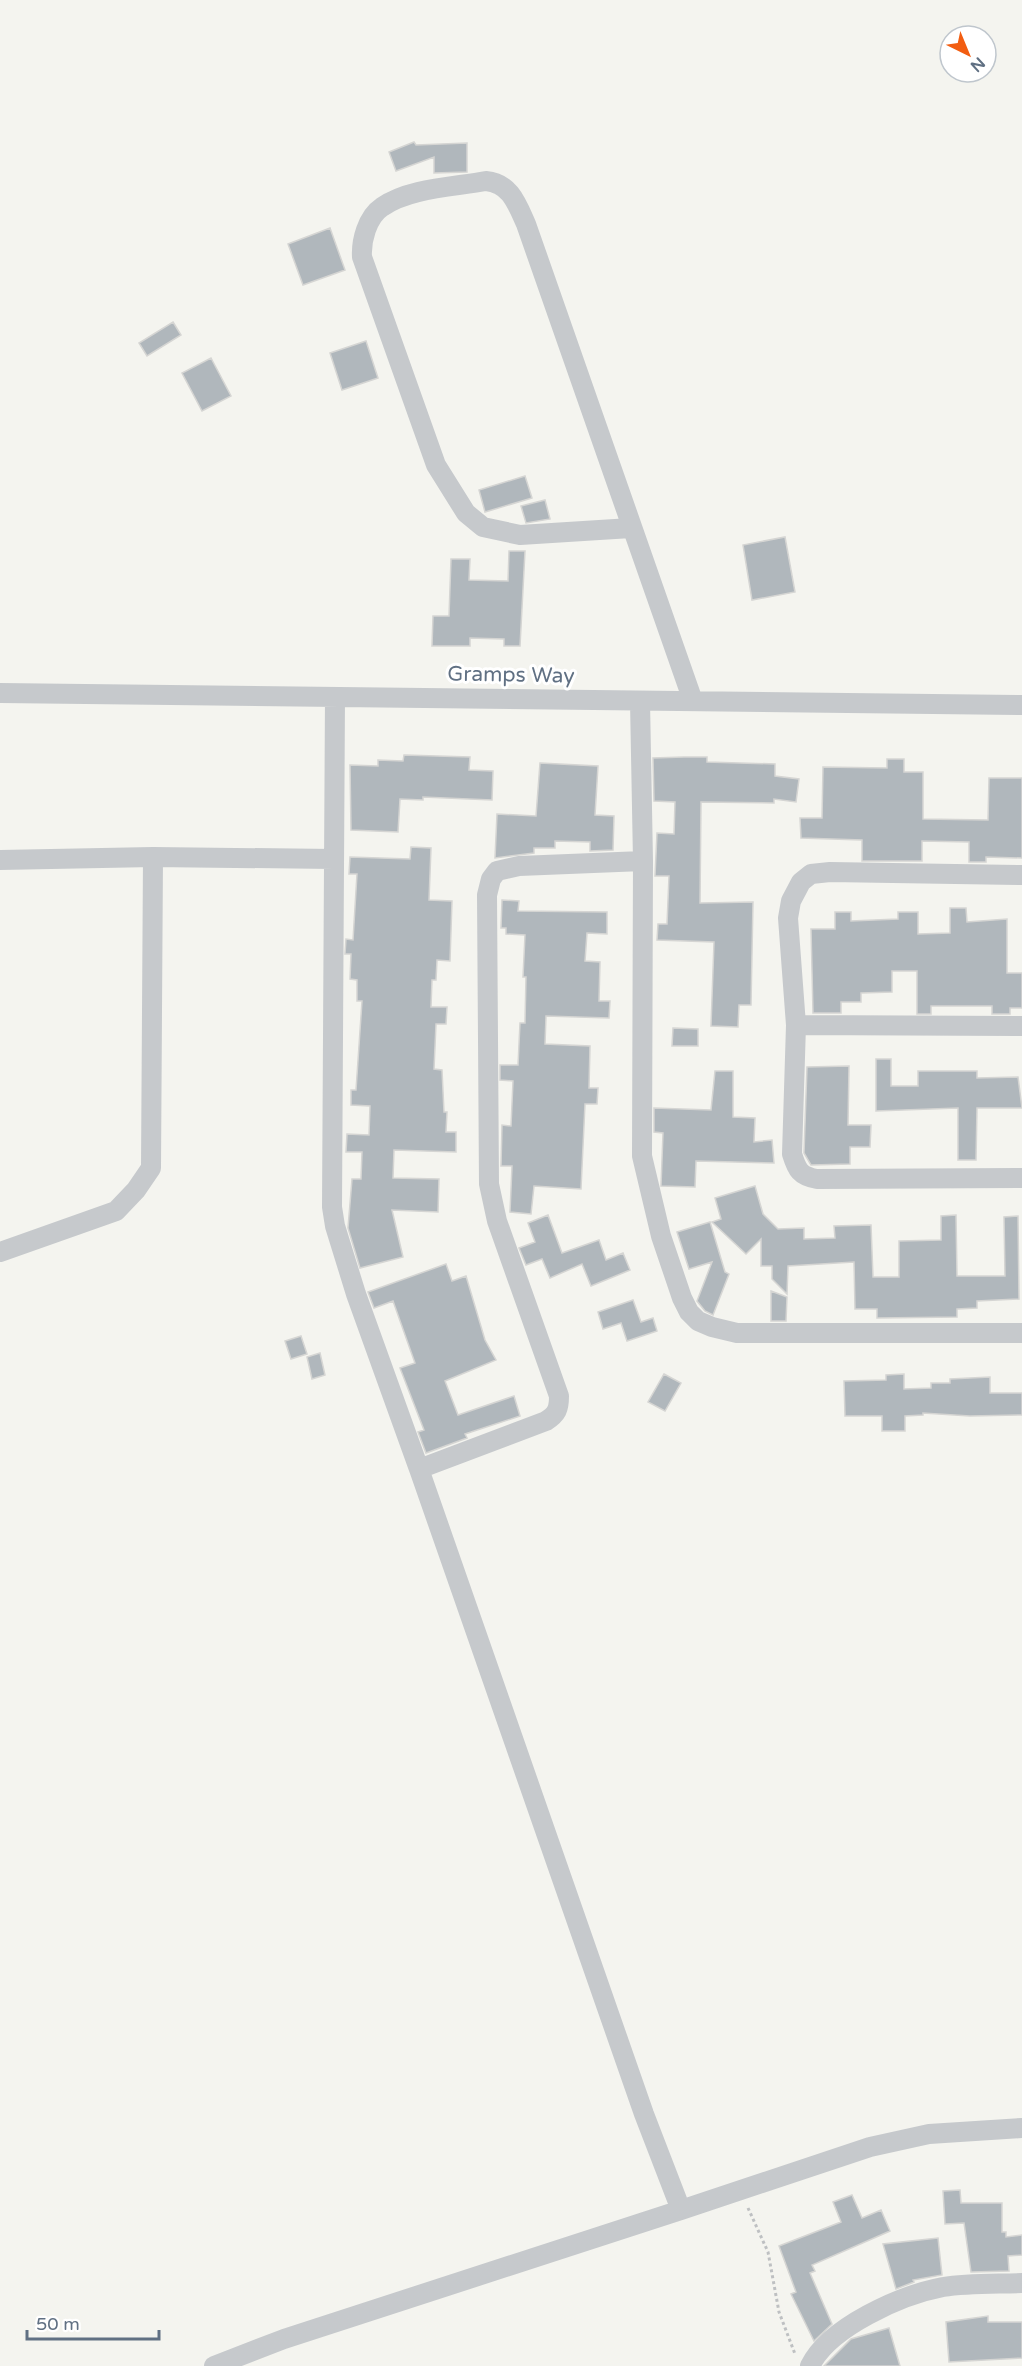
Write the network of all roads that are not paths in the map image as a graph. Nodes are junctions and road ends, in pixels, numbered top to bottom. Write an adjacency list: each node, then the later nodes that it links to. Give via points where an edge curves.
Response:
1 (631, 528): 1 (street, via 520,535 483,527 466,513 436,465 362,257 362,242 381,207 411,195 486,181 497,182 508,190 526,224); 5 (street)
2 (0, 693): 3 (street, Gramps Way)
3 (335, 697): 4 (street, Gramps Way); 8 (street)
4 (640, 701): 5 (street, Gramps Way); 10 (street)
5 (693, 702): 6 (street, Gramps Way)
6 (1022, 705)
7 (153, 857): 8 (street); 9 (street); 15 (street, via 151,1168 116,1211)
8 (334, 859): 17 (street, via 334,1226)
9 (0, 860)
10 (643, 861): 16 (street, via 642,1156 661,1236 689,1312 705,1324 737,1333); 17 (street, via 512,866 497,871 491,879 487,895 489,1184 497,1221 559,1396 559,1407 546,1421)
11 (1022, 875): 12 (street, via 811,874 795,892 789,918)
12 (796, 1025): 13 (street); 14 (street, via 792,1154 797,1171 817,1179)
13 (1022, 1026)
14 (1022, 1178)
15 (0, 1252)
16 (1022, 1333)
17 (419, 1469): 19 (street)
18 (1022, 2127): 19 (street, via 929,2134 880,2145)
19 (681, 2210): 22 (street, via 284,2339)
20 (1022, 2283): 21 (street, via 944,2287 888,2306 842,2331)
21 (803, 2361)
22 (214, 2366)

